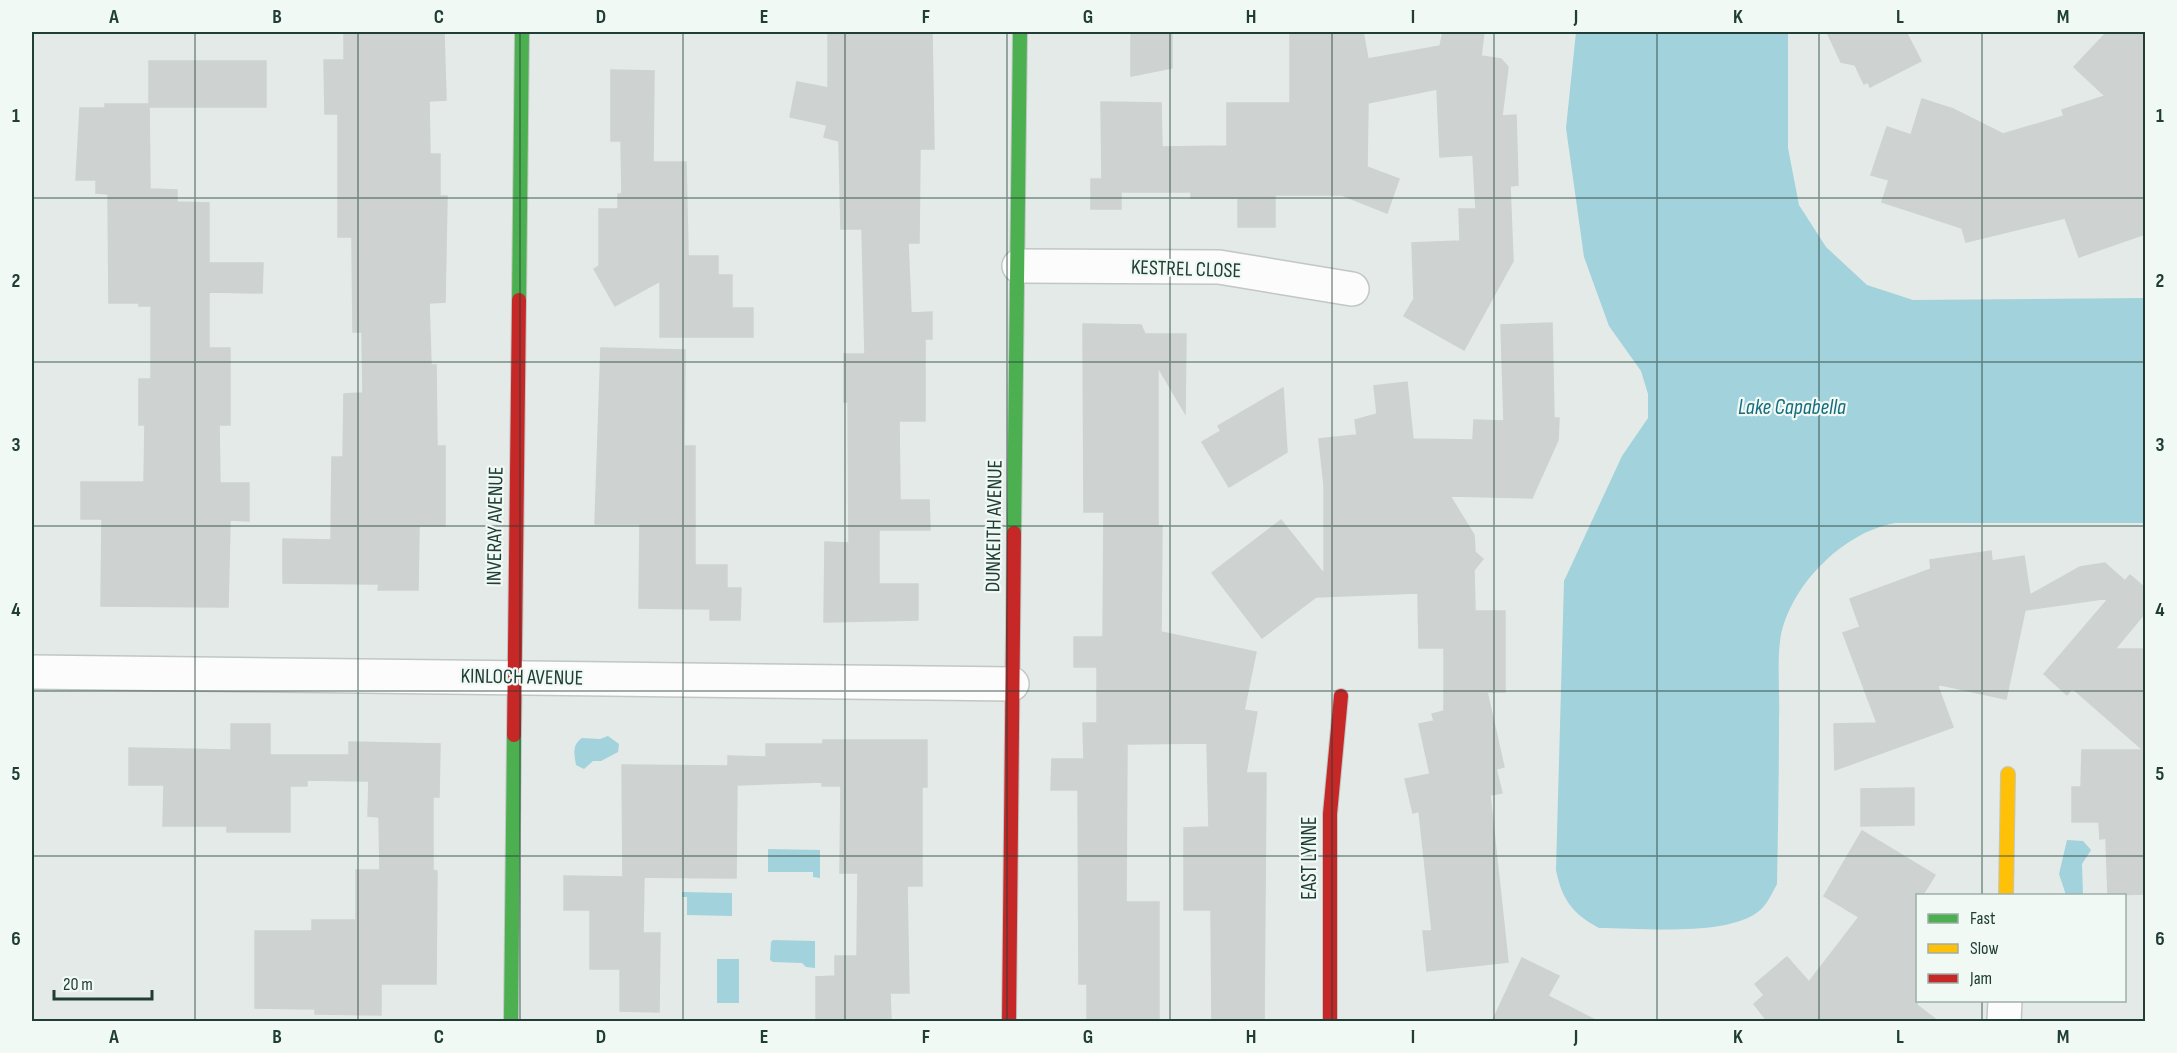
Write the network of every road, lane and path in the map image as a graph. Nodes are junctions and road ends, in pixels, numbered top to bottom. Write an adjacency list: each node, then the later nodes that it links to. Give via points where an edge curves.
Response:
1 (522, 32): 6 (street, INVERAY AVENUE)
2 (1020, 32): 3 (street, DUNKEITH AVENUE)
3 (1019, 266): 4 (street, KESTREL CLOSE, via 1219,267); 7 (street, DUNKEITH AVENUE)
4 (1352, 289)
5 (32, 672): 6 (street, KINLOCH AVENUE)
6 (514, 676): 7 (street, KINLOCH AVENUE); 12 (street, INVERAY AVENUE)
7 (1012, 684): 13 (street, DUNKEITH AVENUE)
8 (1341, 696): 14 (street, EAST LYNNE, via 1330,814)
9 (2008, 774): 10 (street)
10 (2006, 894)
11 (2005, 1002): 15 (street)
12 (511, 1022)
13 (1009, 1022)
14 (1330, 1022)
15 (2004, 1022)

